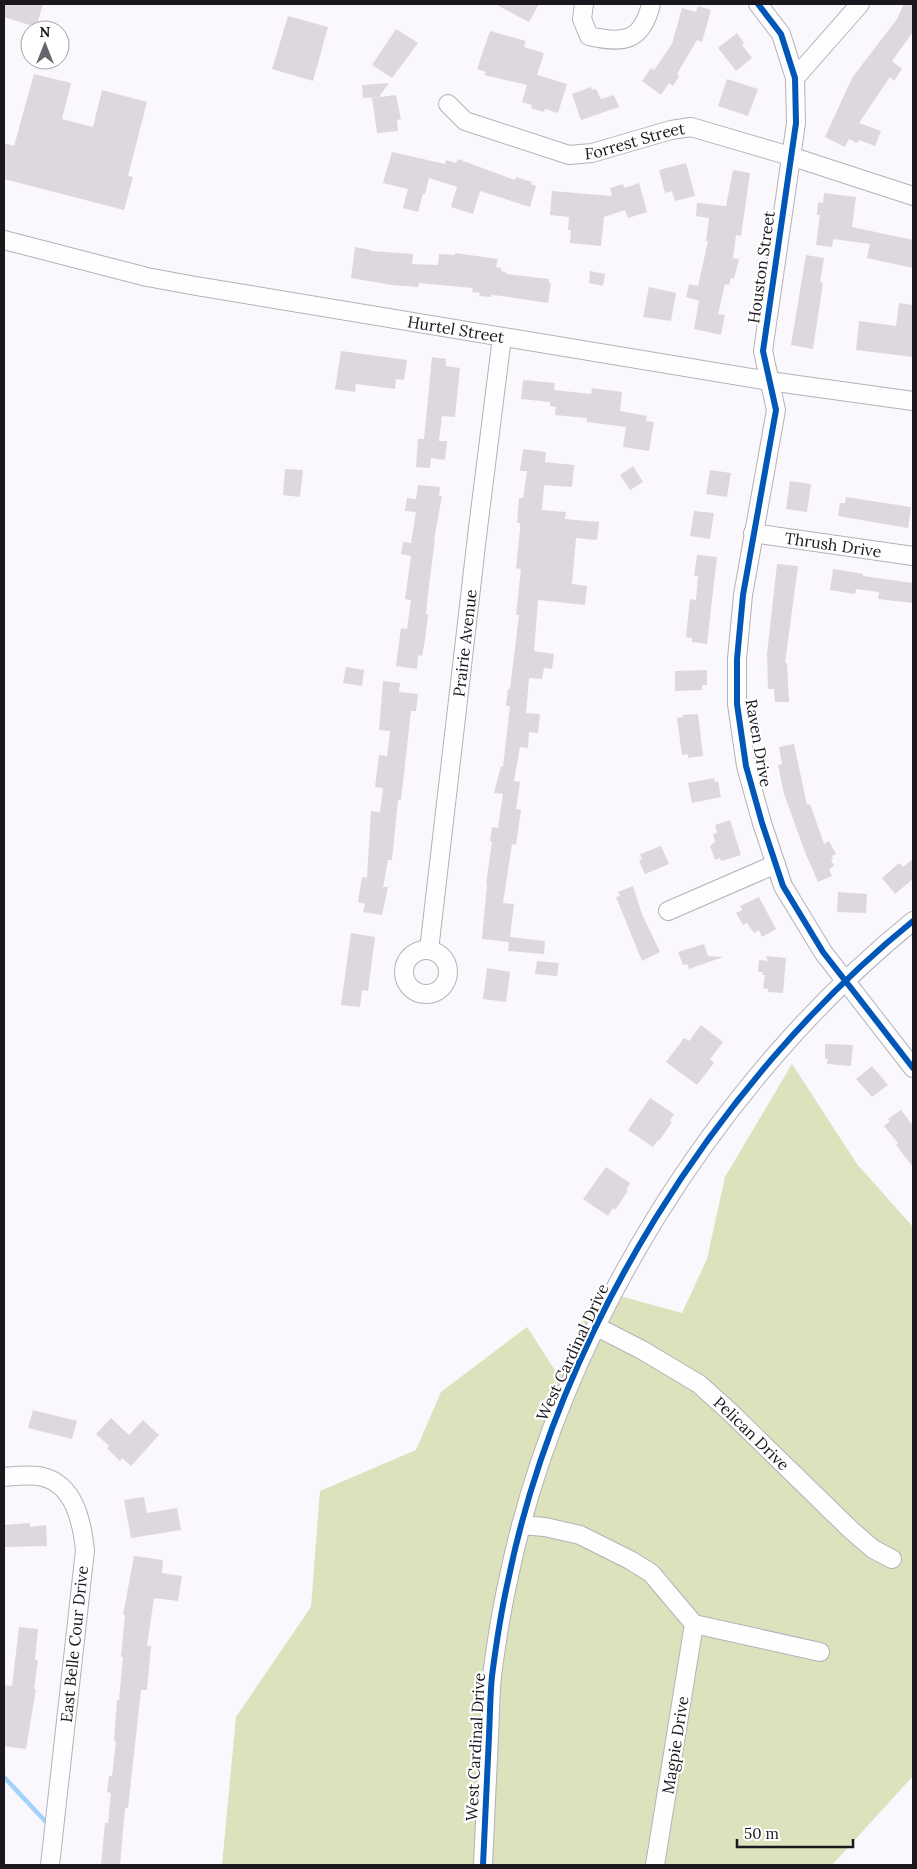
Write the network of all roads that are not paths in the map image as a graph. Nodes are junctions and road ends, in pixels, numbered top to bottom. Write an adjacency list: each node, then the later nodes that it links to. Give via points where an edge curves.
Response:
1 (584, 4): 2 (street, via 582,20 589,36 622,41 635,34 647,20)
2 (651, 4)
3 (758, 4): 5 (street, via 781,34)
4 (860, 4): 5 (street)
5 (795, 78): 7 (street, Houston Street, via 796,122)
6 (448, 104): 7 (street, Forrest Street, via 465,121 569,155 592,153 691,127)
7 (790, 156): 8 (street, Forrest Street); 11 (street, Houston Street, via 763,351)
8 (913, 196)
9 (4, 240): 10 (street, Hurtel Street, via 147,277)
10 (502, 337): 11 (street, Hurtel Street); 18 (street, Prairie Avenue)
11 (769, 381): 12 (street, Hurtel Street); 13 (street, Raven Drive, via 776,410)
12 (913, 401)
13 (753, 532): 14 (street, Thrush Drive); 15 (street, Raven Drive, via 739,632 737,704 746,766)
14 (913, 556)
15 (776, 864): 16 (street); 19 (street, Raven Drive, via 783,886 823,952)
16 (668, 911)
17 (913, 921): 19 (street, West Cardinal Drive)
18 (429, 950)
19 (846, 982): 20 (street, Raven Drive); 21 (street, West Cardinal Drive, via 812,1013 722,1121 660,1210)
20 (913, 1068)
21 (597, 1327): 23 (street, West Cardinal Drive, via 540,1459); 24 (street, Pelican Drive, via 699,1384 851,1530 873,1549)
22 (4, 1477): 27 (street, East Belle Cour Drive, via 43,1477 58,1485 70,1496 83,1531 85,1550)
23 (521, 1526): 25 (street, via 545,1527 580,1535 630,1560 651,1573); 28 (street, West Cardinal Drive, via 492,1678)
24 (892, 1559)
25 (694, 1624): 26 (street); 29 (street, Magpie Drive)
26 (820, 1652)
27 (50, 1865)
28 (483, 1865)
29 (655, 1865)

